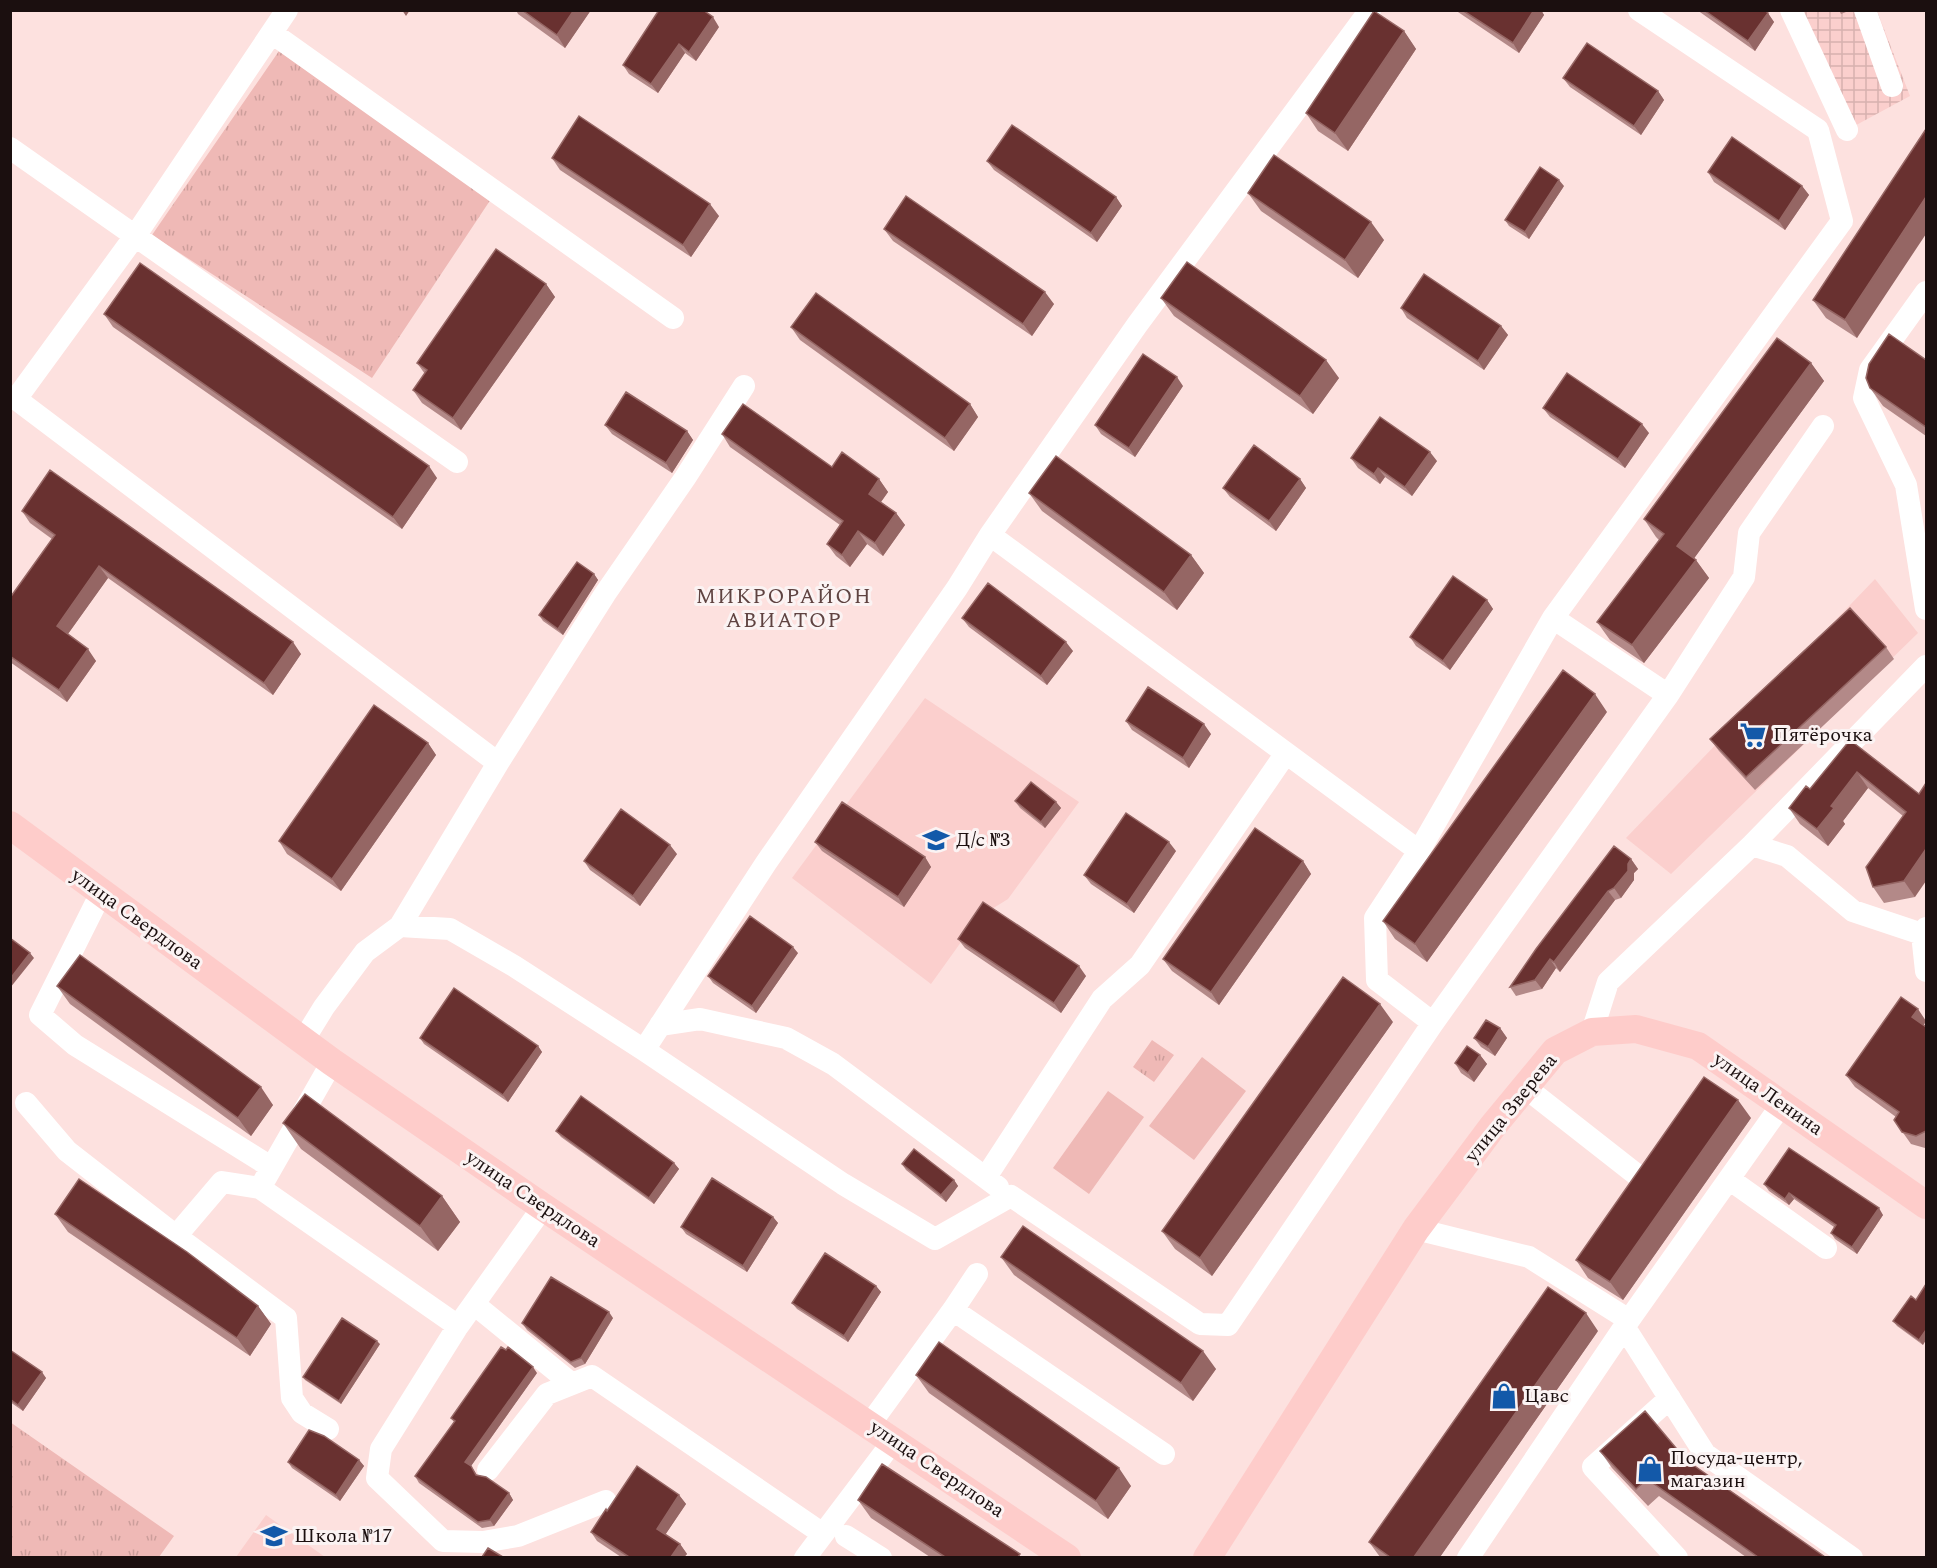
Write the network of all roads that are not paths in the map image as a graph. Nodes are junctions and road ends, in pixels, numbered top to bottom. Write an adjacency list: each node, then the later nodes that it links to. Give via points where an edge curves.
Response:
1 (287, 10): 6 (street)
2 (1370, 10): 16 (street, via 1137,325)
3 (1639, 10): 18 (street, via 1818,130 1842,221)
4 (1791, 10): 8 (street)
5 (1865, 10): 7 (street)
6 (272, 33): 10 (street); 12 (street)
7 (1892, 86)
8 (1847, 130)
9 (10, 148): 10 (street)
10 (135, 236): 15 (street); 22 (street, via 16,399)
11 (1925, 298): 17 (street, via 1870,370 1864,398 1906,485)
12 (674, 318)
13 (744, 386): 22 (street)
14 (1823, 426): 20 (street, via 1749,533 1744,577)
15 (457, 462)
16 (990, 535): 21 (street); 31 (street, via 766,862)
17 (1926, 609)
18 (1553, 618): 20 (street); 25 (street)
19 (1926, 666): 24 (street)
20 (1668, 695): 30 (street)
21 (1286, 753): 25 (street); 41 (street, via 1140,965 1102,999)
22 (498, 763): 27 (street)
23 (10, 825): 26 (main road, улица Свердлова)
24 (1752, 845): 28 (street, via 1787,856 1853,911); 32 (street, via 1608,982)
25 (1419, 851): 30 (street, via 1376,918 1377,980)
26 (101, 893): 33 (main road, улица Свердлова); 39 (street, via 40,1015 75,1045)
27 (400, 926): 33 (street, via 365,952); 34 (street, via 450,929)
28 (1924, 931): 29 (street)
29 (1926, 972)
30 (1433, 1023): 44 (street, via 1228,1325 1200,1324)
31 (660, 1025): 34 (street); 41 (street, via 700,1019 786,1038 833,1064)
32 (1592, 1032): 36 (main road, улица Зверева, via 1555,1051); 38 (main road, улица Ленина, via 1636,1029 1698,1046)
33 (303, 1041): 35 (main road, улица Свердлова)
34 (644, 1050): 44 (street, via 843,1184 935,1239)
35 (332, 1062): 39 (street); 46 (main road, улица Свердлова)
36 (1526, 1088): 40 (street); 47 (main road, улица Зверева)
37 (26, 1103): 48 (street, via 67,1151)
38 (1782, 1104): 42 (street); 45 (main road, улица Ленина)
39 (271, 1167): 43 (street)
40 (1637, 1175)
41 (986, 1177): 44 (street)
42 (1729, 1179): 49 (street); 53 (street)
43 (260, 1188): 48 (street, via 222,1182); 54 (street)
44 (1011, 1196)
45 (1923, 1197)
46 (543, 1207): 51 (street); 57 (main road, улица Свердлова)
47 (1416, 1229): 53 (street, via 1529,1257); 68 (main road, улица Зверева)
48 (176, 1236): 58 (street, via 286,1318 292,1398 302,1413)
49 (1826, 1248)
50 (977, 1274): 52 (street)
51 (474, 1304): 54 (street); 55 (street)
52 (953, 1310): 57 (street); 60 (street)
53 (1627, 1324): 56 (street); 69 (street)
54 (458, 1326): 62 (street, via 381,1449 377,1478 443,1541 483,1542 518,1536)
55 (572, 1384): 61 (street, via 547,1394); 63 (street, via 592,1376)
56 (1670, 1398): 70 (street, via 1593,1467); 71 (street, via 1706,1454)
57 (870, 1424): 59 (main road, улица Свердлова)
58 (328, 1430)
59 (894, 1440): 63 (street); 67 (main road, улица Свердлова)
60 (1164, 1454)
61 (488, 1470)
62 (606, 1501)
63 (823, 1534): 65 (street)
64 (846, 1536): 66 (street)
65 (805, 1557)
66 (880, 1557)
67 (1068, 1557)
68 (1206, 1557)
69 (1468, 1557)
70 (1677, 1557)
71 (1852, 1557)

